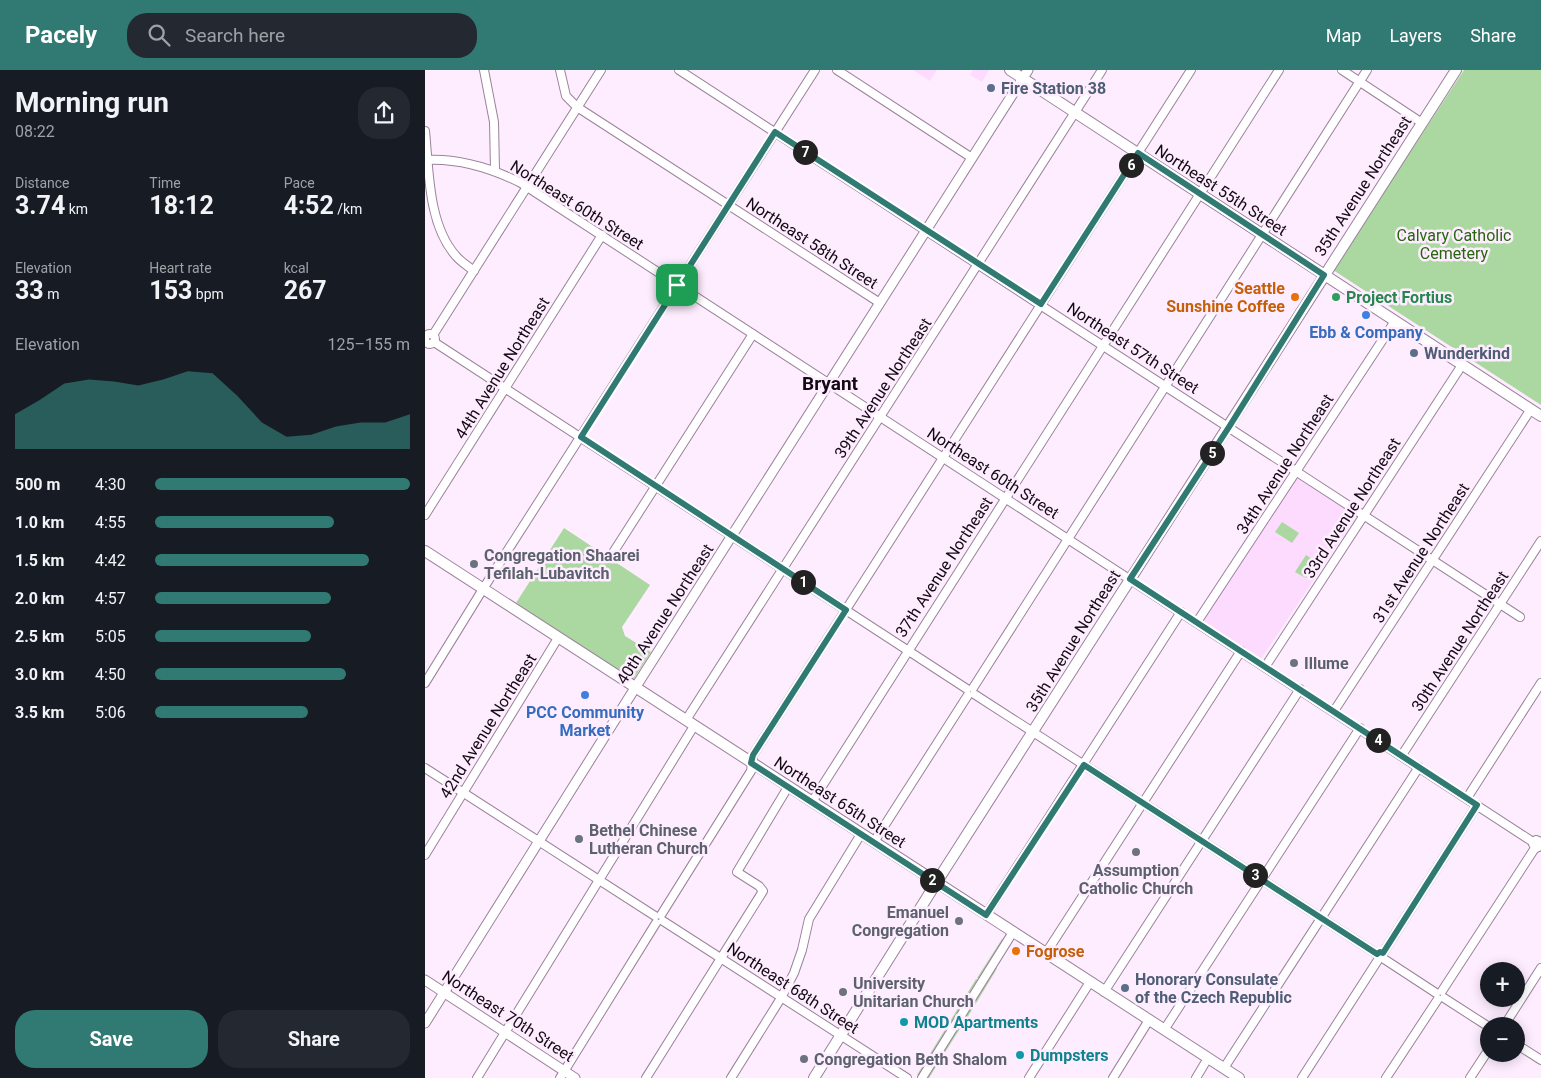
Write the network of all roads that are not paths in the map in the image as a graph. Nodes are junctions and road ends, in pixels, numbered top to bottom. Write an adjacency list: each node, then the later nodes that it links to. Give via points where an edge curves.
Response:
1 (484, 70): 24 (street, via 494,122)
2 (561, 70): 16 (street, via 566,96)
3 (601, 70): 16 (street)
4 (679, 70): 20 (street, Northeast 57th Street)
5 (815, 70): 20 (street)
6 (837, 70): 22 (street)
7 (1010, 70): 14 (main road, Northeast 55th Street)
8 (1102, 70): 17 (street, 39th Avenue Northeast)
9 (1191, 70): 21 (street)
10 (1279, 70): 26 (street, 37th Avenue Northeast)
11 (1342, 70): 15 (street)
12 (1367, 70): 15 (street)
13 (1456, 70): 18 (main road, 35th Avenue Northeast)
14 (1026, 74): 17 (main road, Northeast 55th Street); 22 (street, 40th Avenue Northeast)
15 (1359, 81): 18 (street); 29 (street)
16 (577, 106): 25 (street); 27 (street, Northeast 58th Street)
17 (1075, 112): 21 (main road, Northeast 55th Street); 31 (street, 39th Avenue Northeast)
18 (1422, 122): 33 (main road, 35th Avenue Northeast)
19 (425, 131): 23 (street)
20 (775, 132): 27 (street); 28 (street, Northeast 57th Street)
21 (1138, 153): 26 (main road, Northeast 55th Street); 36 (street)
22 (972, 158): 28 (street, 40th Avenue Northeast)
23 (427, 160): 24 (street, Northeast 60th Street); 32 (street, via 441,231 456,257)
24 (495, 170): 25 (street, Northeast 60th Street)
25 (527, 186): 30 (street, Northeast 60th Street); 32 (street)
26 (1200, 194): 29 (main road, Northeast 55th Street); 40 (street, 37th Avenue Northeast)
27 (729, 205): 34 (street); 35 (street, Northeast 58th Street)
28 (926, 230): 31 (street, Northeast 57th Street); 35 (street, 40th Avenue Northeast)
29 (1263, 235): 33 (main road, Northeast 55th Street); 43 (street)
30 (602, 236): 34 (street, Northeast 60th Street); 44 (street, 44th Avenue Northeast)
31 (977, 263): 36 (street, Northeast 57th Street); 47 (street, 39th Avenue Northeast)
32 (473, 271): 39 (street)
33 (1324, 275): 37 (main road, Northeast 55th Street); 48 (main road, 35th Avenue Northeast)
34 (677, 285): 38 (street, Northeast 60th Street); 49 (street)
35 (880, 303): 42 (street, 40th Avenue Northeast)
36 (1041, 304): 40 (street, Northeast 57th Street); 50 (street)
37 (1395, 321): 41 (main road, Northeast 55th Street); 51 (street, 34th Avenue Northeast)
38 (753, 334): 42 (street, Northeast 60th Street); 52 (street)
39 (429, 340): 44 (street)
40 (1103, 345): 43 (street, Northeast 57th Street); 53 (street, 37th Avenue Northeast)
41 (1462, 365): 45 (main road, Northeast 55th Street); 55 (street, 33rd Avenue Northeast)
42 (830, 383): 47 (street, Northeast 60th Street); 56 (street, 40th Avenue Northeast)
43 (1166, 386): 48 (street, Northeast 57th Street); 57 (street)
44 (505, 388): 49 (street); 54 (street, 44th Avenue Northeast)
45 (1531, 409): 46 (main road, Northeast 55th Street); 61 (street, 31st Avenue Northeast)
46 (1541, 416)
47 (881, 417): 50 (street, Northeast 60th Street); 62 (street, 39th Avenue Northeast)
48 (1229, 427): 51 (street, Northeast 57th Street); 63 (main road, 35th Avenue Northeast)
49 (581, 437): 52 (street); 64 (street)
50 (943, 456): 53 (street, Northeast 60th Street); 66 (street)
51 (1297, 471): 55 (street, Northeast 57th Street); 69 (street, 34th Avenue Northeast)
52 (656, 485): 56 (street); 60 (street)
53 (1006, 497): 57 (street, Northeast 60th Street); 71 (street, 37th Avenue Northeast)
54 (425, 515)
55 (1365, 515): 61 (street, Northeast 57th Street); 73 (street, 33rd Avenue Northeast)
56 (733, 536): 62 (street); 76 (street, 40th Avenue Northeast)
57 (1067, 538): 63 (street, Northeast 60th Street); 78 (street)
58 (1541, 541): 65 (street, 30th Avenue Northeast)
59 (425, 551): 64 (main road, Northeast 65th Street)
60 (609, 559)
61 (1433, 559): 65 (street, Northeast 57th Street); 79 (street, 31st Avenue Northeast)
62 (783, 569): 66 (street); 80 (street, 39th Avenue Northeast)
63 (1130, 579): 67 (street, Northeast 60th Street); 82 (main road, 35th Avenue Northeast)
64 (483, 589): 70 (main road, Northeast 65th Street); 74 (street)
65 (1501, 604): 68 (street, Northeast 57th Street); 83 (street, 30th Avenue Northeast)
66 (846, 610): 71 (street); 84 (street, via 753,755)
67 (1181, 612): 69 (street, Northeast 60th Street); 85 (street)
68 (1520, 616)
69 (1197, 622): 72 (street, Northeast 60th Street)
70 (559, 638): 76 (main road, Northeast 65th Street); 89 (street, 42nd Avenue Northeast)
71 (908, 650): 78 (street); 91 (street, 37th Avenue Northeast)
72 (1241, 651): 73 (street, Northeast 60th Street); 92 (street)
73 (1265, 667): 77 (street, Northeast 60th Street)
74 (425, 683)
75 (1541, 683): 90 (street)
76 (635, 688): 80 (main road, Northeast 65th Street); 95 (street, 40th Avenue Northeast)
77 (1300, 689): 79 (street, Northeast 60th Street); 96 (street)
78 (971, 691): 82 (street); 97 (street)
79 (1334, 711): 81 (street, Northeast 60th Street)
80 (690, 723): 84 (main road, Northeast 65th Street); 100 (street, 39th Avenue Northeast)
81 (1360, 728): 83 (street, Northeast 60th Street); 101 (street)
82 (1033, 733): 85 (street); 102 (main road, 35th Avenue Northeast)
83 (1402, 756): 86 (street, Northeast 60th Street)
84 (751, 763): 88 (main road, Northeast 65th Street); 105 (street, via 751,771)
85 (1084, 765): 92 (street); 103 (street)
86 (1419, 767): 90 (street, Northeast 60th Street); 104 (street)
87 (425, 768): 89 (street, Northeast 68th Street)
88 (788, 787): 91 (main road, Northeast 65th Street); 109 (street, via 737,872 763,891)
89 (463, 792): 95 (street, Northeast 68th Street); 99 (street, 42nd Avenue Northeast)
90 (1467, 798): 93 (street, Northeast 60th Street)
91 (812, 802): 94 (main road, Northeast 65th Street)
92 (1142, 803): 96 (street); 107 (street)
93 (1477, 805): 98 (street, Northeast 60th Street); 108 (street)
94 (861, 834): 97 (main road, Northeast 65th Street); 116 (street, via 809,919 799,962)
95 (540, 841): 100 (street, Northeast 68th Street); 113 (street, 40th Avenue Northeast)
96 (1202, 841): 101 (street); 114 (street)
97 (874, 842): 102 (main road, Northeast 65th Street)
98 (1539, 844): 115 (street)
99 (425, 854)
100 (599, 879): 105 (street, Northeast 68th Street); 122 (street, 39th Avenue Northeast)
101 (1262, 879): 104 (street); 121 (street)
102 (937, 883): 103 (main road, Northeast 65th Street); 123 (main road, 35th Avenue Northeast)
103 (986, 915): 106 (main road, Northeast 65th Street)
104 (1321, 918): 108 (street); 128 (street)
105 (659, 919): 109 (street, Northeast 68th Street); 129 (street)
106 (1013, 932): 107 (main road, Northeast 65th Street); 136 (street)
107 (1046, 953): 112 (main road, Northeast 65th Street)
108 (1381, 956): 115 (street); 141 (street)
109 (721, 958): 116 (street, Northeast 68th Street); 132 (street)
110 (1541, 968): 117 (street)
111 (425, 980): 113 (street, Northeast 70th Street)
112 (1090, 982): 114 (main road, Northeast 65th Street); 137 (street)
113 (444, 992): 120 (street, 40th Avenue Northeast); 122 (street, Northeast 70th Street)
114 (1104, 992): 118 (main road, Northeast 65th Street)
115 (1440, 995): 119 (street); 142 (street)
116 (781, 998): 123 (street, Northeast 68th Street); 133 (street)
117 (1510, 1017)
118 (1149, 1020): 121 (main road, Northeast 65th Street); 138 (street)
119 (1480, 1021)
120 (425, 1023)
121 (1164, 1030): 125 (main road, Northeast 65th Street)
122 (505, 1032): 129 (street, Northeast 70th Street); 130 (street, 39th Avenue Northeast)
123 (841, 1036): 134 (main road, 35th Avenue Northeast); 135 (street, Northeast 68th Street)
124 (1525, 1050): 126 (street)
125 (1208, 1058): 128 (main road, Northeast 65th Street); 139 (street)
126 (1541, 1060)
127 (1480, 1062): 143 (street)
128 (1224, 1068): 140 (main road, Northeast 65th Street)
129 (562, 1074): 131 (street, Northeast 70th Street)
130 (477, 1078)
131 (575, 1078)
132 (646, 1078)
133 (731, 1078)
134 (814, 1078)
135 (907, 1078)
136 (922, 1078)
137 (1029, 1078)
138 (1113, 1078)
139 (1196, 1078)
140 (1239, 1078)
141 (1302, 1078)
142 (1386, 1078)
143 (1470, 1078)

